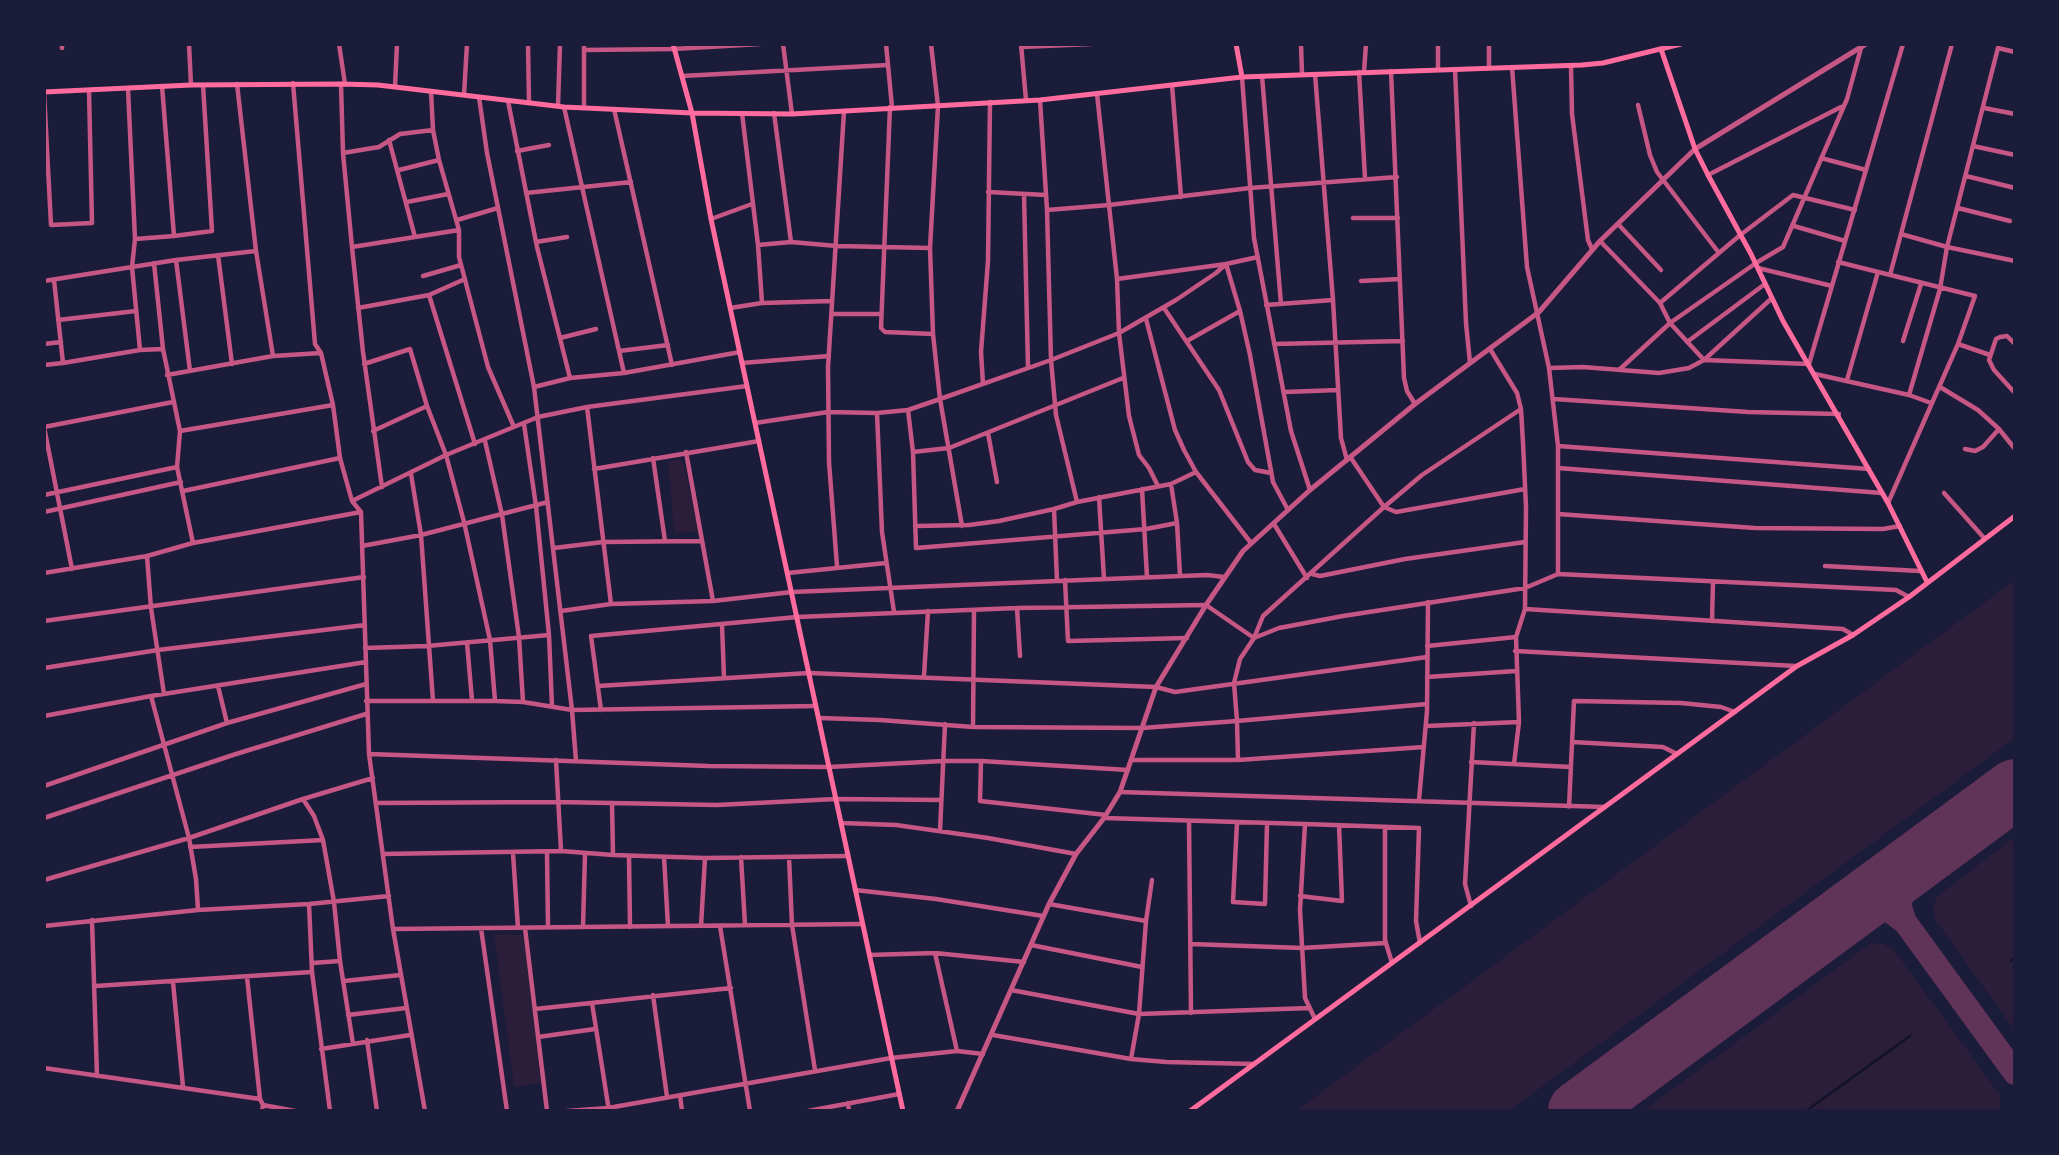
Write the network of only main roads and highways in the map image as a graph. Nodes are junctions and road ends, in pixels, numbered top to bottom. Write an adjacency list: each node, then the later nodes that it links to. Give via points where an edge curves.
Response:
1 (1236, 44): 5 (main road)
2 (1681, 44): 4 (main road)
3 (673, 46): 7 (main road)
4 (1661, 49): 5 (main road, via 1571,66); 9 (main road, via 1707,175)
5 (1242, 77): 7 (main road, via 1040,100 792,114)
6 (44, 92): 7 (main road, via 237,83 343,84 561,106)
7 (692, 113): 10 (main road)
8 (2015, 516): 9 (main road)
9 (1927, 582): 11 (main road, via 1853,635 1797,666)
10 (903, 1111)
11 (1189, 1111)

